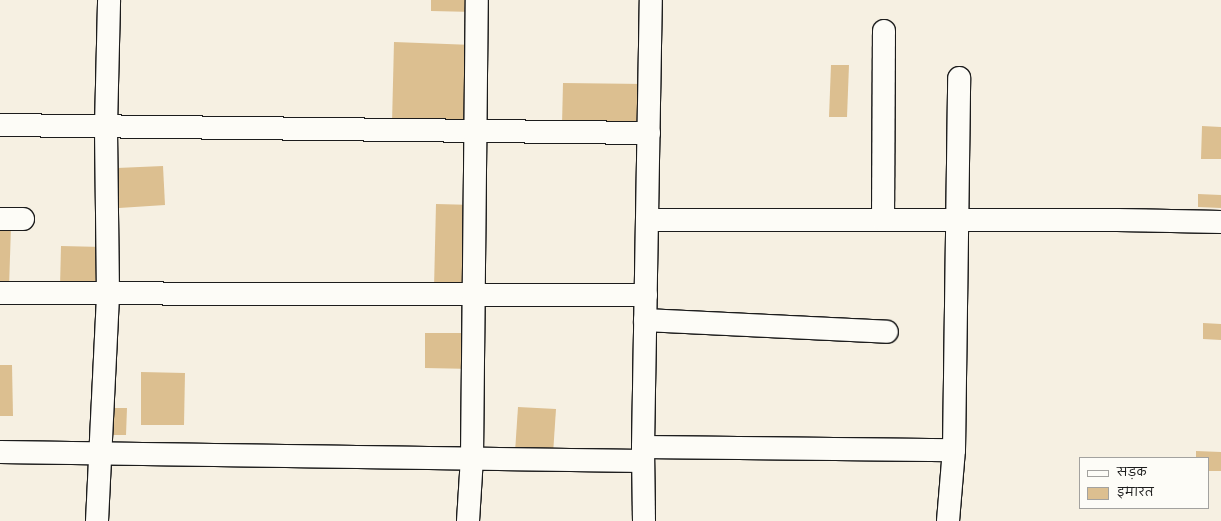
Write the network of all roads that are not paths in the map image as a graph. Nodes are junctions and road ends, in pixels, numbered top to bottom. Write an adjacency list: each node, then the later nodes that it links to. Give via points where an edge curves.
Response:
1 (109, 0): 7 (street)
2 (477, 0): 8 (street)
3 (651, 0): 9 (street)
4 (884, 31): 13 (street)
5 (959, 78): 14 (street)
6 (0, 125): 7 (street)
7 (106, 126): 8 (street); 17 (street)
8 (476, 131): 9 (street); 18 (street)
9 (648, 133): 12 (street)
10 (0, 219): 11 (street)
11 (23, 219)
12 (647, 220): 13 (street); 19 (street)
13 (883, 220): 14 (street)
14 (958, 220): 15 (street); 22 (street)
15 (1221, 222)
16 (0, 293): 17 (street)
17 (108, 294): 18 (street); 24 (street)
18 (474, 295): 19 (street); 26 (street)
19 (646, 295): 20 (street)
20 (645, 320): 21 (street); 25 (street)
21 (887, 332)
22 (954, 450): 25 (street); 30 (street)
23 (0, 452): 24 (street)
24 (100, 454): 26 (street); 27 (street)
25 (643, 454): 26 (street); 29 (street)
26 (472, 457): 28 (street)
27 (97, 521)
28 (468, 521)
29 (644, 521)
30 (948, 521)

